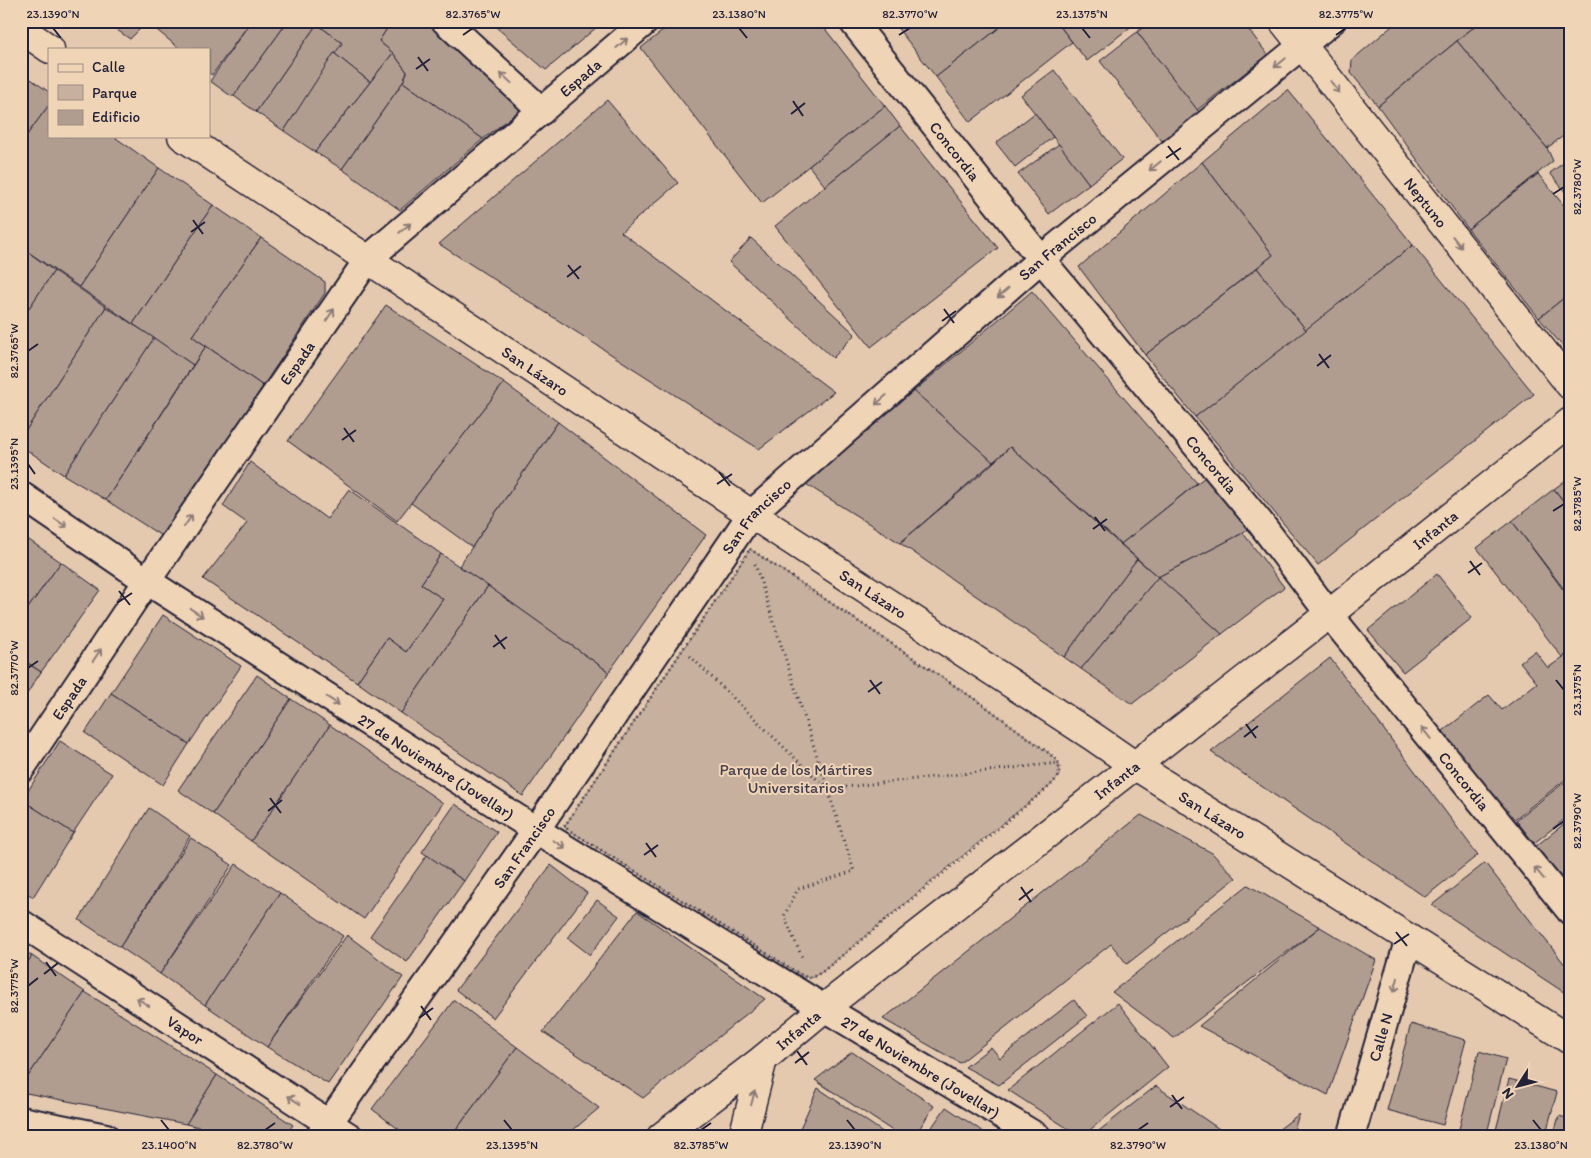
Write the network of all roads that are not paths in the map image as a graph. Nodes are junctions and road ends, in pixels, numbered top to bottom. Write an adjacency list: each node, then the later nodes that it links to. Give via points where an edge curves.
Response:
1 (444, 21): 9 (street, one-way to 1)
2 (646, 21): 9 (street, Espada, one-way to 2)
3 (852, 21): 12 (street, Concordia)
4 (1283, 21): 7 (main road, Neptuno)
5 (1332, 21): 7 (street, San Francisco)
6 (21, 29): 8 (main road)
7 (1302, 45): 12 (street, San Francisco, one-way to 12); 13 (main road, Neptuno, one-way to 13)
8 (49, 48)
9 (542, 111): 11 (street, Espada, one-way to 9)
10 (185, 138): 11 (main road, San Lázaro)
11 (368, 259): 16 (main road, San Lázaro); 17 (street, Espada, one-way to 11)
12 (1041, 259): 16 (street, San Francisco, one-way to 16); 18 (street, Concordia, via 1259,521)
13 (1570, 385)
14 (1570, 422): 18 (main road, Infanta)
15 (21, 495): 17 (street, 27 de Noviembre (Jovellar), one-way to 17)
16 (750, 514): 19 (main road, San Lázaro); 21 (street, San Francisco, via 675,643)
17 (147, 581): 20 (street, Espada, one-way to 17); 21 (street, 27 de Noviembre (Jovellar), one-way to 21)
18 (1329, 614): 19 (main road, Infanta); 22 (street, Concordia, one-way to 18)
19 (1134, 765): 24 (main road, San Lázaro); 25 (main road, Infanta)
20 (21, 769)
21 (536, 830): 25 (street, 27 de Noviembre (Jovellar), one-way to 25); 29 (street, San Francisco)
22 (1570, 911)
23 (21, 923): 29 (street, Vapor, one-way to 23)
24 (1409, 938): 26 (main road, San Lázaro); 34 (street, Calle N, one-way to 34)
25 (824, 1008): 27 (main road, Infanta); 33 (street, 27 de Noviembre (Jovellar))
26 (1566, 1032)
27 (763, 1059): 31 (main road, Infanta); 32 (main road, one-way to 27)
28 (21, 1120): 30 (street)
29 (332, 1132)
30 (106, 1137)
31 (661, 1137)
32 (742, 1137)
33 (1038, 1137)
34 (1351, 1137)

